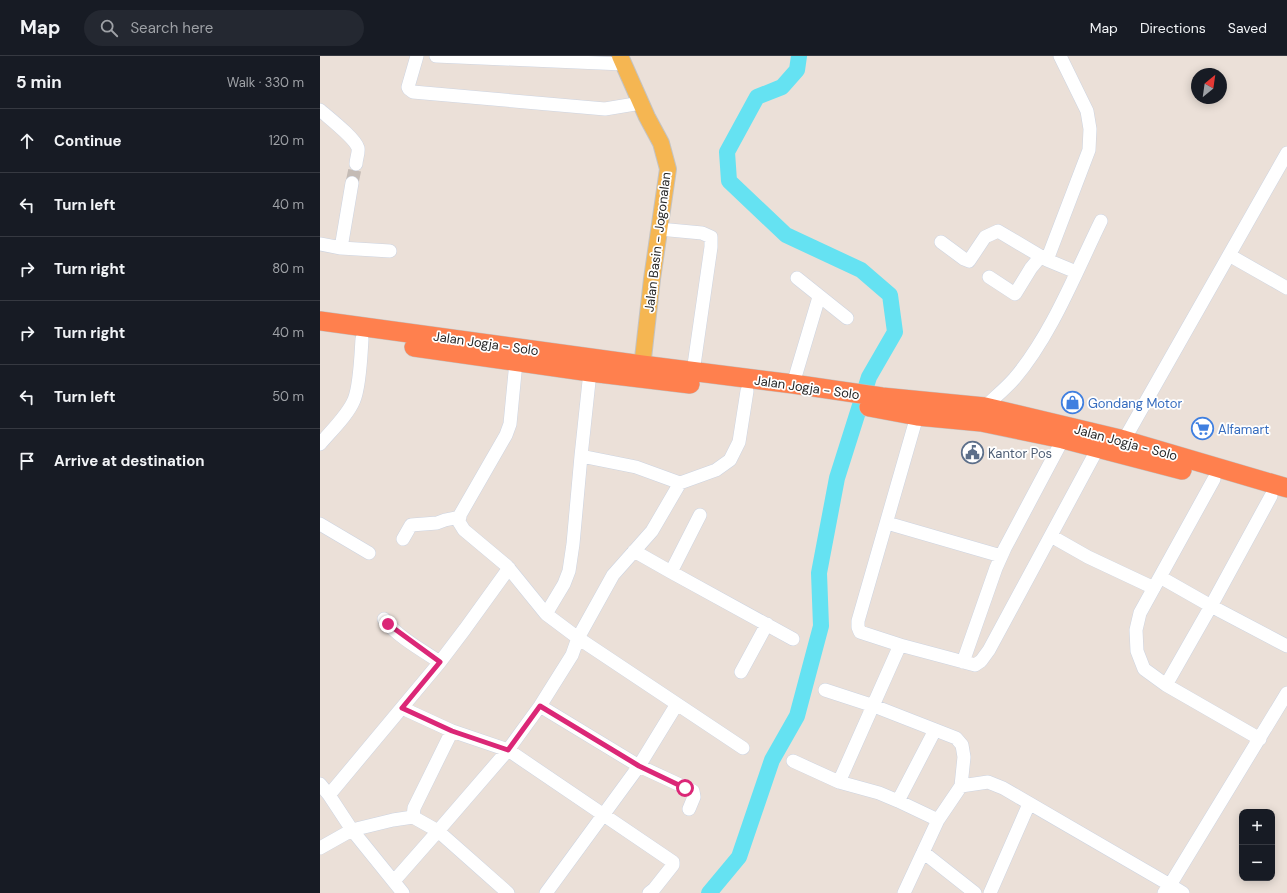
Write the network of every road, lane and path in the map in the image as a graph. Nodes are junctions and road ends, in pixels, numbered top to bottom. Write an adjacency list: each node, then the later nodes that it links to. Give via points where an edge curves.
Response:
1 (417, 56): 6 (street, via 408,87 413,92 604,109)
2 (436, 56): 4 (street)
3 (1060, 56): 18 (street, via 1087,111 1090,150)
4 (479, 57): 5 (street)
5 (621, 60): 6 (main road, Jalan Basin - Jogonalan)
6 (641, 103): 12 (main road, Jalan Basin - Jogonalan, via 662,143 668,169)
7 (320, 110): 9 (street, via 356,144)
8 (1287, 153): 17 (street)
9 (356, 164)
10 (352, 183): 15 (street)
11 (1101, 221): 19 (street)
12 (659, 229): 30 (main road, Jalan Basin - Jogonalan); 31 (street, via 702,233 711,237)
13 (941, 242): 18 (street, via 969,261 985,237 998,231)
14 (320, 244): 15 (street)
15 (341, 248): 16 (street)
16 (390, 251)
17 (1229, 256): 22 (street); 39 (street)
18 (1044, 258): 19 (street); 20 (street, via 1030,269 1016,294)
19 (1076, 272): 36 (street, via 1032,354 1014,379)
20 (989, 277)
21 (796, 278): 23 (street)
22 (1287, 288)
23 (819, 297): 24 (street); 32 (street)
24 (847, 318)
25 (320, 321): 30 (highway, Jalan Jogja - Solo)
26 (320, 334): 27 (highway, Jalan Jogja - Solo)
27 (362, 338): 28 (highway, Jalan Jogja - Solo); 40 (street, via 354,400)
28 (516, 362): 29 (highway, Jalan Jogja - Solo); 47 (street, via 510,424)
29 (590, 372): 30 (highway, Jalan Jogja - Solo); 42 (street)
30 (641, 372): 31 (highway, Jalan Jogja - Solo); 33 (highway, Jalan Jogja - Solo)
31 (693, 372): 32 (highway, Jalan Jogja - Solo)
32 (793, 384): 34 (highway, Jalan Jogja - Solo)
33 (747, 391): 34 (highway, Jalan Jogja - Solo); 44 (street, via 739,442 730,460 716,470)
34 (834, 396): 35 (highway, Jalan Jogja - Solo)
35 (880, 403): 36 (highway, Jalan Jogja - Solo); 37 (highway, Jalan Jogja - Solo)
36 (985, 407): 39 (highway, Jalan Jogja - Solo)
37 (917, 416): 38 (highway, Jalan Jogja - Solo, via 981,422); 48 (street)
38 (1063, 439): 41 (highway, Jalan Jogja - Solo); 54 (street)
39 (1124, 440): 45 (highway, Jalan Jogja - Solo)
40 (320, 444)
41 (1098, 448): 43 (highway, Jalan Jogja - Solo); 50 (street)
42 (581, 456): 44 (street, via 636,467); 59 (street, via 569,571)
43 (1214, 479): 45 (highway, Jalan Jogja - Solo); 57 (street)
44 (680, 483): 52 (street, via 652,531)
45 (1282, 494): 58 (street)
46 (700, 515): 56 (street)
47 (460, 517): 51 (street, via 438,523 411,525); 55 (street, via 459,522 464,530)
48 (886, 523): 54 (street); 64 (street, via 858,627 860,632)
49 (320, 524): 53 (street)
50 (1051, 536): 57 (street, via 1088,557); 67 (street, via 989,650 975,665)
51 (403, 539)
52 (634, 551): 56 (street); 62 (street, via 613,575)
53 (370, 553)
54 (1001, 556): 67 (street)
55 (509, 568): 59 (street); 66 (street)
56 (671, 572): 61 (street)
57 (1157, 582): 58 (street); 69 (street, via 1140,613 1136,630 1137,651 1144,669)
58 (1211, 606): 65 (street); 69 (street)
59 (546, 614): 62 (street)
60 (384, 619): 66 (street, via 396,631)
61 (767, 624): 63 (street); 68 (street)
62 (578, 638): 72 (street); 73 (street, via 572,655)
63 (793, 639)
64 (900, 645): 67 (street); 74 (street)
65 (1287, 646)
66 (440, 662): 75 (street)
67 (963, 662)
68 (741, 672)
69 (1166, 685): 78 (street)
70 (825, 690): 74 (street)
71 (1287, 693): 78 (street)
72 (677, 704): 79 (street); 82 (street)
73 (540, 706): 80 (street); 82 (street)
74 (874, 706): 76 (street); 83 (street)
75 (402, 708): 77 (street); 86 (street)
76 (936, 730): 85 (street, via 956,738 962,745 964,757); 87 (street)
77 (452, 731): 80 (street); 91 (street, via 414,808)
78 (1260, 739): 98 (street)
79 (743, 748)
80 (508, 750): 90 (street); 94 (street)
81 (793, 761): 83 (street)
82 (639, 766): 89 (street, via 693,791 694,797); 90 (street)
83 (839, 782): 87 (street)
84 (320, 784): 86 (street)
85 (961, 786): 88 (street, via 988,782); 92 (street)
86 (329, 795): 93 (street)
87 (898, 801): 92 (street)
88 (1029, 804): 98 (street); 105 (street)
89 (689, 809)
90 (604, 815): 101 (street); 102 (street, via 673,862)
91 (414, 817): 93 (street); 94 (street)
92 (938, 820): 96 (street)
93 (352, 830): 95 (street); 97 (street)
94 (438, 830): 97 (street); 100 (street)
95 (320, 848)
96 (923, 852): 103 (street); 104 (street)
97 (394, 881): 99 (street)
98 (1167, 889): 106 (street)
99 (403, 893)
100 (508, 893)
101 (546, 893)
102 (649, 893)
103 (904, 893)
104 (976, 893)
105 (990, 893)
106 (1183, 893)

